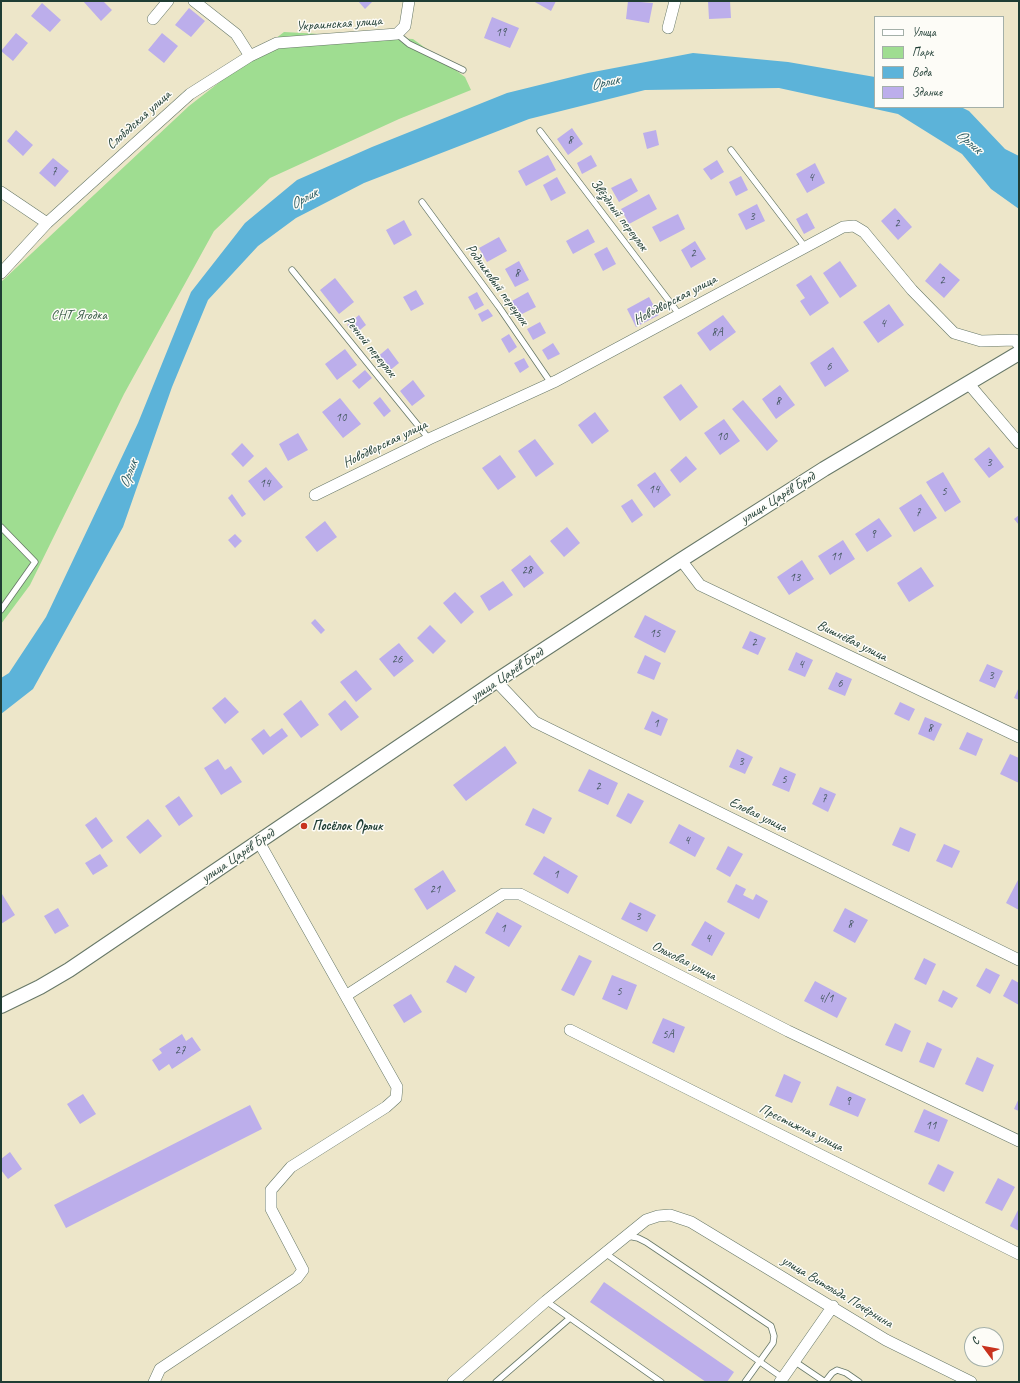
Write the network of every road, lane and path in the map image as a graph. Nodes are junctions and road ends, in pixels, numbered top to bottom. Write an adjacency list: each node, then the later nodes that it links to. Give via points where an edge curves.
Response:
1 (168, 1): 5 (street)
2 (194, 1): 8 (street, via 236,34)
3 (409, 1): 7 (street, Украинская улица, via 404,26)
4 (675, 1): 6 (street)
5 (153, 19)
6 (668, 28)
7 (397, 34): 8 (street, Украинская улица, via 277,43); 9 (lane, via 409,44)
8 (250, 56): 14 (street, Слободская улица, via 190,94)
9 (463, 70)
10 (540, 130): 18 (lane, Звёздный переулок)
11 (731, 150): 15 (lane)
12 (1, 192): 14 (street)
13 (422, 202): 22 (lane, Родниковый переулок)
14 (47, 223): 17 (street, Слободская улица)
15 (805, 247): 18 (street, Новодворская улица); 19 (street, Новодворская улица, via 843,227 854,226 864,232 912,290 954,333 981,341 1015,340)
16 (292, 270): 23 (lane, Речной переулок)
17 (1, 273)
18 (679, 314): 22 (street, Новодворская улица)
19 (1019, 345)
20 (1019, 353): 21 (street, улица Царёв Брод)
21 (968, 382): 24 (street); 27 (street, улица Царёв Брод)
22 (551, 383): 23 (street, Новодворская улица)
23 (428, 439): 25 (street, Новодворская улица)
24 (1019, 443)
25 (315, 495)
26 (1, 527): 28 (lane, via 35,562)
27 (681, 560): 29 (street, улица Царёв Брод); 30 (street, Вишнёвая улица, via 700,585)
28 (1, 610)
29 (496, 681): 31 (street, улица Царёв Брод); 32 (street, Еловая улица, via 535,722)
30 (1019, 737)
31 (259, 842): 33 (street); 34 (street, улица Царёв Брод, via 69,970)
32 (1019, 960)
33 (347, 995): 36 (street, Ольховая улица, via 503,894 520,894 788,1031); 47 (street, via 397,1087 396,1098 291,1168 271,1190 271,1209 303,1270 297,1278 160,1370)
34 (1, 1006)
35 (570, 1030): 39 (street, Престижная улица)
36 (1019, 1141)
37 (625, 1236): 38 (street, улица Витольда Почёрнина); 41 (street, улица Витольда Почёрнина, via 646,1220 658,1216 670,1215 691,1222); 43 (lane, via 646,1242 766,1321 771,1326 774,1336)
38 (605, 1253): 40 (street, улица Витольда Почёрнина); 43 (lane)
39 (1019, 1254)
40 (546, 1302): 42 (lane); 48 (street, улица Витольда Почёрнина)
41 (833, 1306): 44 (street); 45 (street, улица Витольда Почёрнина, via 886,1340)
42 (570, 1318): 49 (lane); 50 (lane)
43 (759, 1362): 46 (lane); 51 (lane)
44 (794, 1362): 46 (street); 52 (lane)
45 (956, 1378): 54 (street, улица Витольда Почёрнина)
46 (781, 1380)
47 (154, 1382)
48 (453, 1382)
49 (496, 1382)
50 (661, 1382)
51 (745, 1382)
52 (825, 1382): 53 (lane, via 832,1372 837,1370)
53 (859, 1382)
54 (971, 1382)

